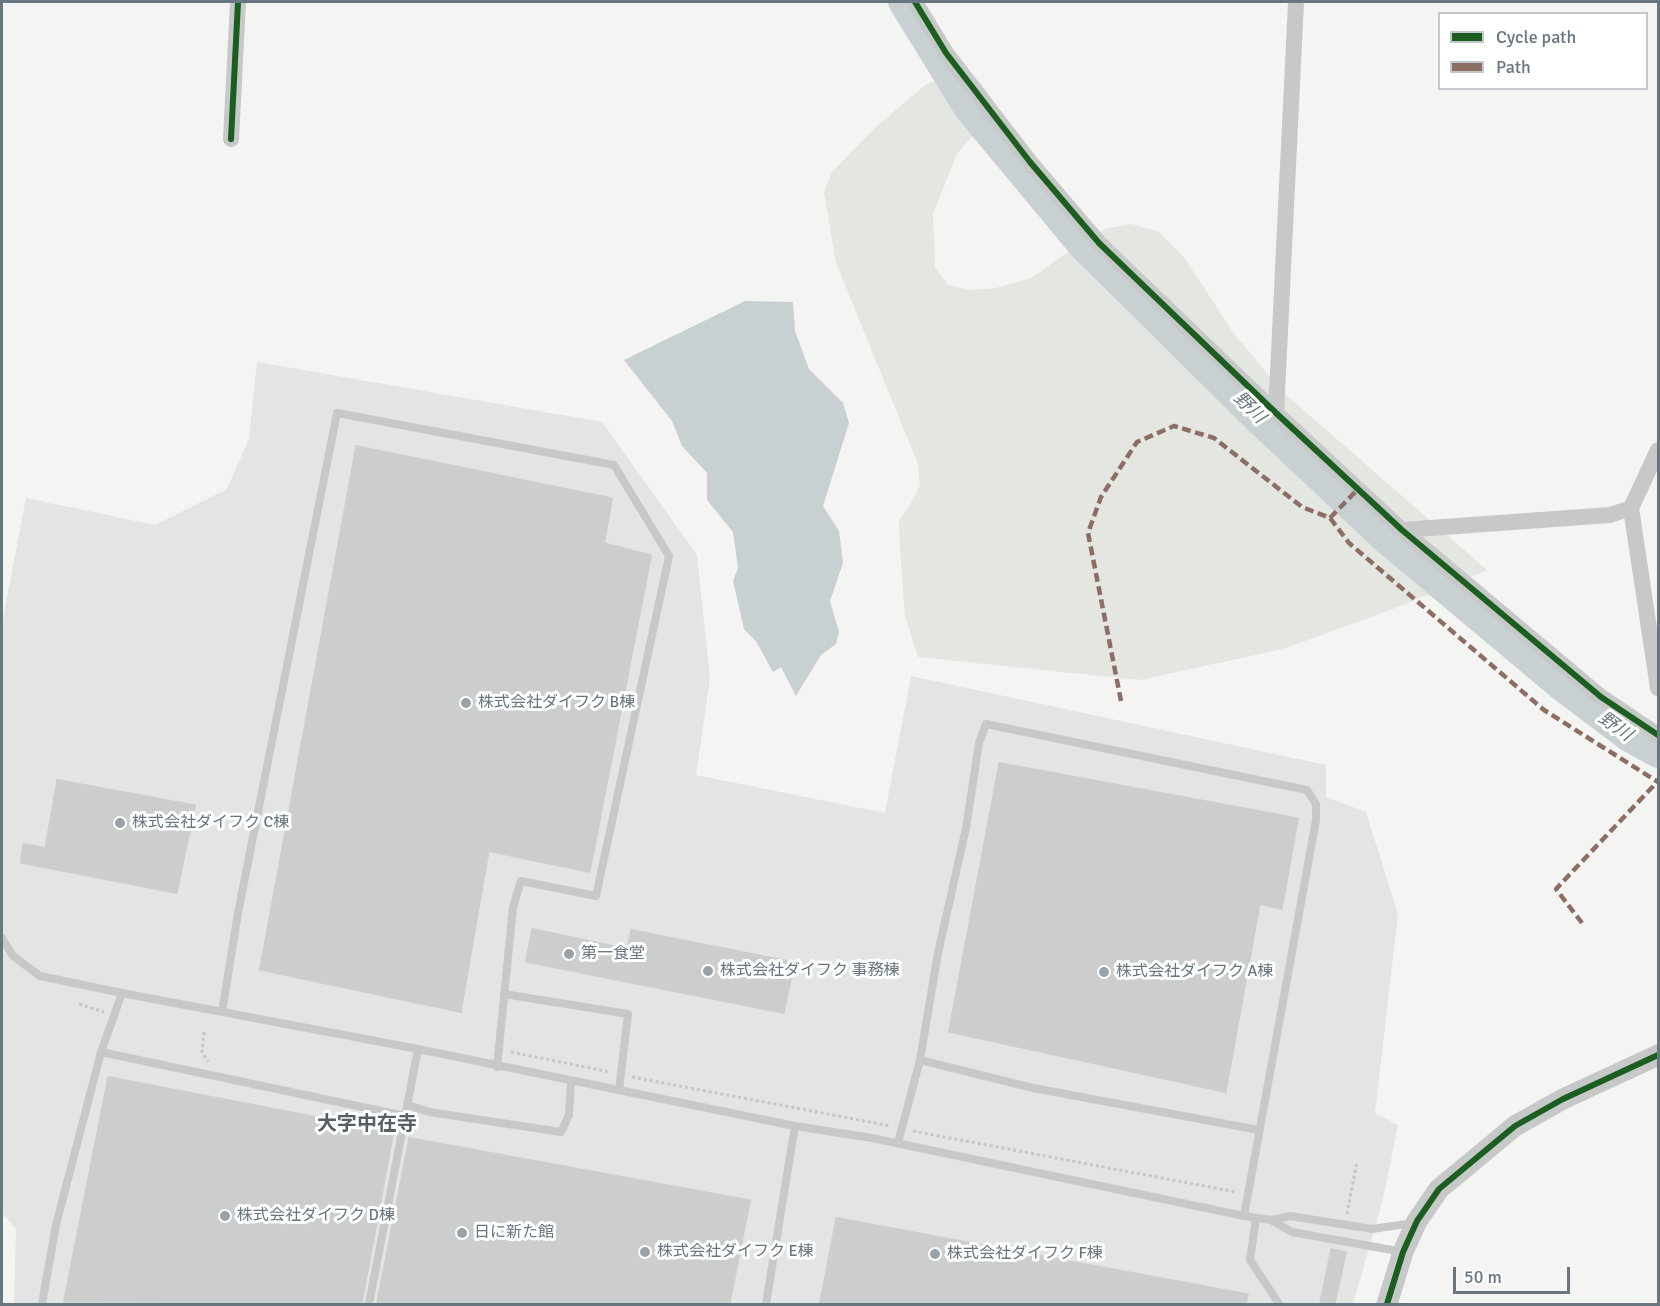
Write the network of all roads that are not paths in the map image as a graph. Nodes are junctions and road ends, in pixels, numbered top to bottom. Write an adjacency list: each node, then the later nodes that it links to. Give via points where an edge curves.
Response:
1 (238, 2): 4 (street)
2 (915, 2): 5 (street, via 946,53 1099,243)
3 (1296, 2): 5 (street)
4 (231, 139)
5 (1275, 413): 8 (street)
6 (1659, 450): 7 (street)
7 (1631, 508): 8 (street, via 1610,516); 9 (street)
8 (1402, 530): 10 (street, via 1601,697)
9 (1659, 688)
10 (1659, 735)
11 (2, 938): 12 (lane, via 13,956 40,976)
12 (122, 993): 14 (lane); 16 (lane)
13 (504, 994): 14 (lane, via 513,907 521,880 596,896 669,556 614,465 337,413); 19 (lane); 21 (lane, via 628,1014)
14 (222, 1012): 15 (lane)
15 (418, 1049): 19 (lane); 22 (lane)
16 (101, 1052): 23 (lane); 32 (lane, via 56,1225)
17 (1659, 1055): 30 (street, via 1515,1126 1439,1189)
18 (920, 1060): 25 (lane, via 1033,1088); 25 (lane, via 979,743 986,724 1307,790 1316,804 1316,820); 26 (lane)
19 (497, 1067): 20 (lane)
20 (571, 1081): 21 (lane); 22 (lane, via 569,1115 561,1132 429,1112)
21 (619, 1090): 24 (lane)
22 (408, 1105): 23 (lane)
23 (405, 1116): 33 (lane)
24 (795, 1126): 26 (lane); 34 (lane)
25 (1259, 1130): 27 (lane)
26 (898, 1143): 27 (lane)
27 (1244, 1216): 28 (lane)
28 (1256, 1218): 29 (lane); 35 (lane, via 1250,1260)
29 (1271, 1220): 30 (lane, via 1290,1215 1372,1229); 31 (lane, via 1292,1232)
30 (1416, 1222): 31 (street)
31 (1403, 1252): 36 (street)
32 (42, 1305)
33 (369, 1305)
34 (766, 1305)
35 (1279, 1305)
36 (1387, 1305)

